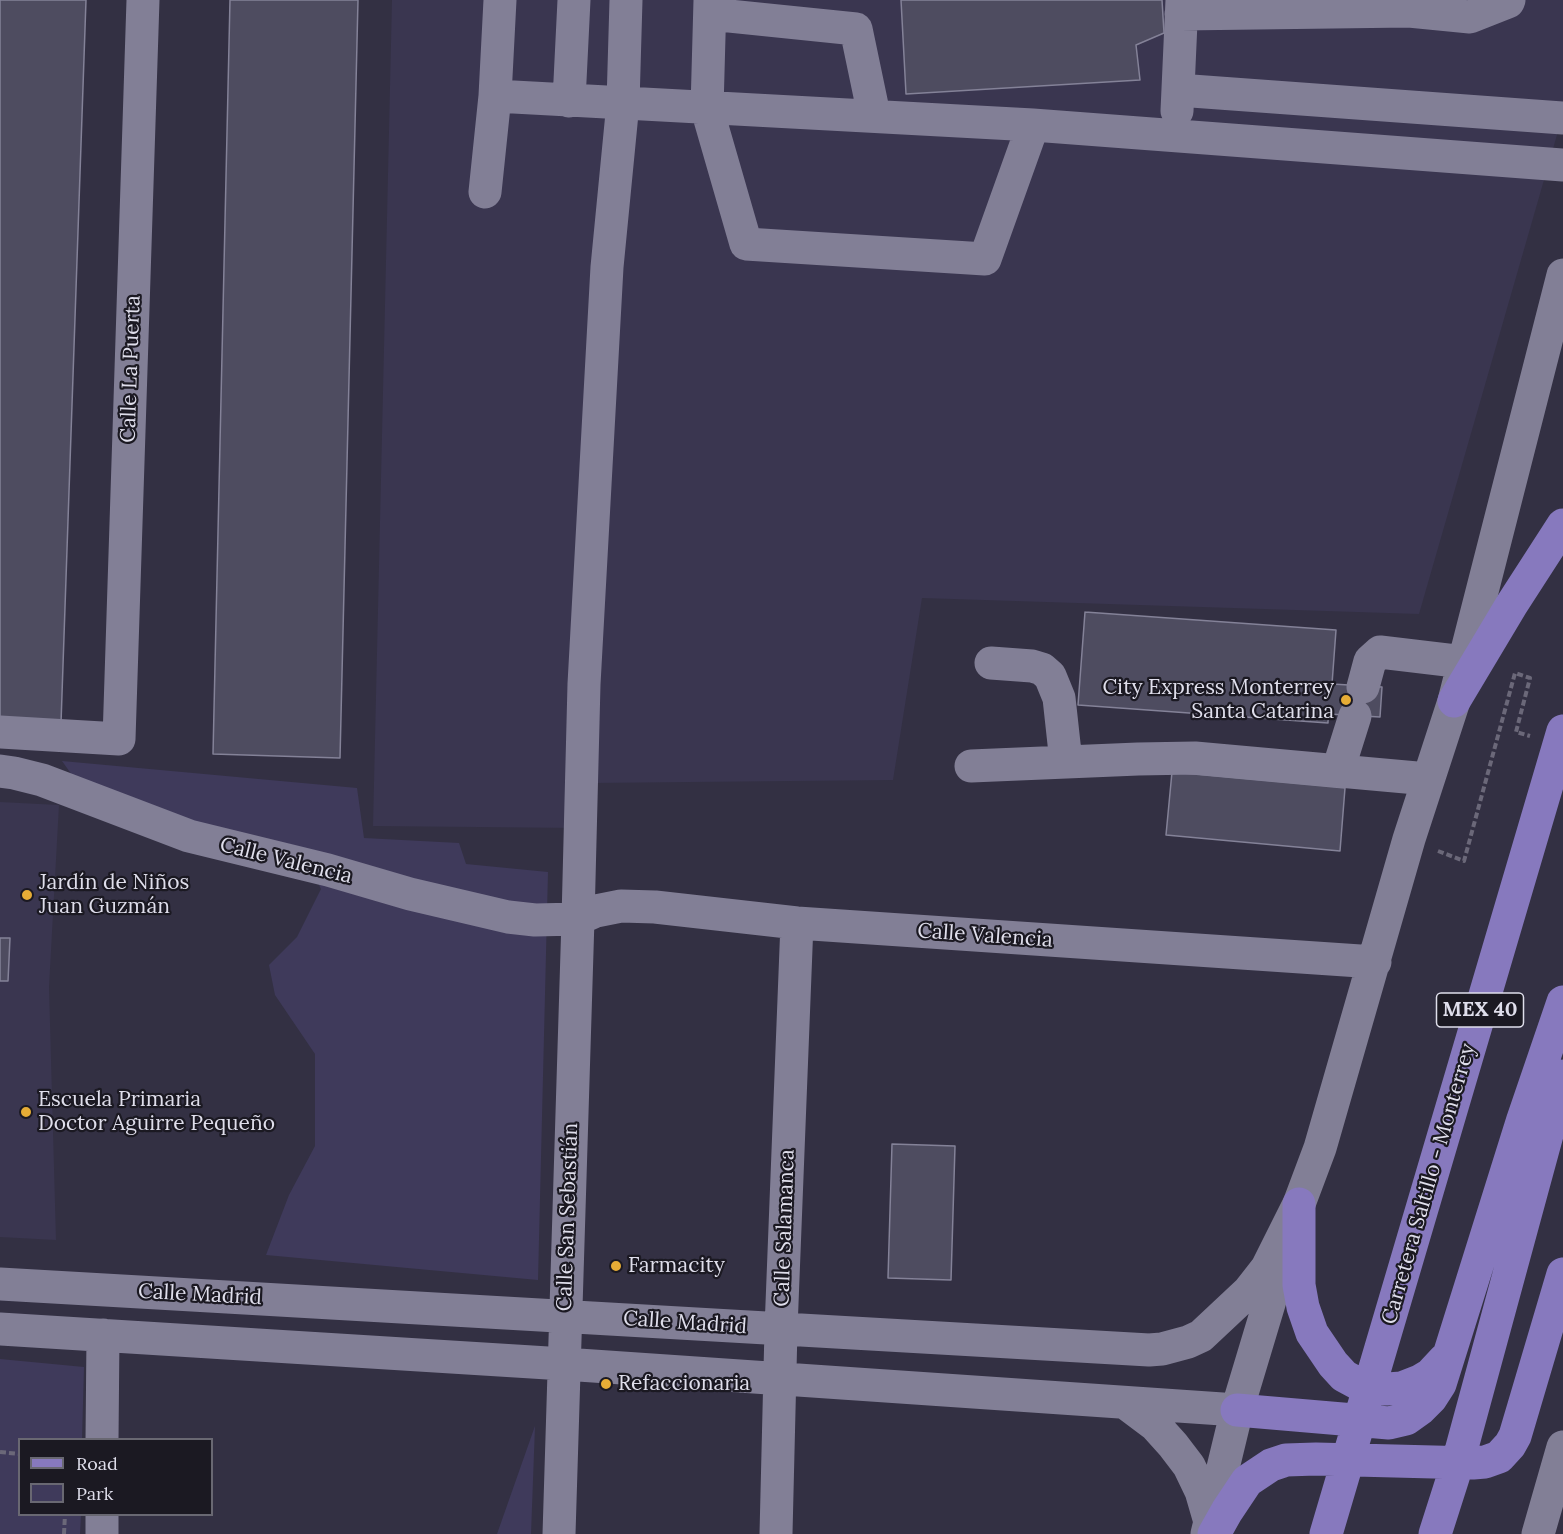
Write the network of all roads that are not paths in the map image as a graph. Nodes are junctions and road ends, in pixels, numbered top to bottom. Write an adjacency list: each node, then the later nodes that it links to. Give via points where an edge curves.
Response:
1 (143, 0): 26 (street, Calle La Puerta, via 119,739)
2 (500, 0): 10 (street)
3 (574, 0): 11 (street)
4 (626, 0): 12 (street, Calle San Sebastián)
5 (1509, 0): 6 (street, via 1470,17)
6 (1399, 6): 8 (street)
7 (710, 7): 13 (street); 14 (street, via 856,29)
8 (1181, 7): 9 (street)
9 (1178, 90): 15 (street); 17 (street)
10 (495, 96): 11 (street); 19 (street)
11 (570, 101): 12 (street)
12 (623, 103): 13 (street); 32 (street, Calle San Sebastián, via 607,267 584,684)
13 (707, 109): 14 (street); 16 (street, via 746,244 985,259)
14 (874, 115): 16 (street)
15 (1563, 118)
16 (1033, 125): 17 (street)
17 (1175, 134): 18 (street)
18 (1563, 165)
19 (485, 192)
20 (1563, 275): 22 (street)
21 (1563, 525): 24 (main road)
22 (1464, 662): 24 (street); 29 (street, via 1380,652 1370,661)
23 (990, 663): 27 (street, via 1032,666 1050,676 1059,698)
24 (1454, 702): 31 (street)
25 (1563, 731): 57 (main road, Carretera Saltillo - Monterrey / MEX 40)
26 (0, 732)
27 (1066, 762): 28 (street); 29 (street, via 1195,759)
28 (971, 766)
29 (1338, 770): 31 (street)
30 (0, 771): 32 (street, Calle Valencia, via 42,780 189,836 410,894 508,917 535,920)
31 (1428, 779): 34 (street)
32 (587, 915): 33 (street, Calle Valencia, via 621,906 655,907); 40 (street, Calle San Sebastián, via 577,1016)
33 (797, 922): 34 (street, Calle Valencia); 42 (street, Calle Salamanca)
34 (1374, 963): 37 (street, via 1320,1148)
35 (1563, 1002): 44 (main road)
36 (1563, 1076): 51 (main road)
37 (1299, 1204): 42 (street, Calle Madrid, via 1267,1268 1249,1292 1201,1336 1162,1349); 44 (main road, via 1299,1285 1303,1307 1316,1340 1338,1370 1374,1389 1402,1388 1430,1375); 48 (street)
38 (1563, 1274): 51 (main road, via 1510,1445 1492,1460)
39 (0, 1284): 40 (street, Calle Madrid)
40 (564, 1316): 42 (street, Calle Madrid); 45 (street, Calle San Sebastián)
41 (0, 1329): 43 (street)
42 (781, 1329): 46 (street, Calle Salamanca)
43 (103, 1335): 45 (street); 49 (street)
44 (1448, 1355): 48 (main road, via 1440,1384 1431,1398 1399,1422)
45 (564, 1364): 46 (street); 55 (street, Calle San Sebastián)
46 (779, 1379): 47 (street); 56 (street, Calle Salamanca)
47 (1127, 1404): 48 (street); 53 (street, via 1155,1425 1189,1466 1201,1491)
48 (1237, 1410): 53 (street)
49 (102, 1438)
50 (1563, 1448): 59 (street)
51 (1458, 1462): 53 (main road, via 1286,1460 1247,1481); 58 (main road)
52 (102, 1516): 54 (street)
53 (1211, 1530)
54 (102, 1534)
55 (559, 1534)
56 (776, 1534)
57 (1326, 1534)
58 (1435, 1534)
59 (1538, 1534)

